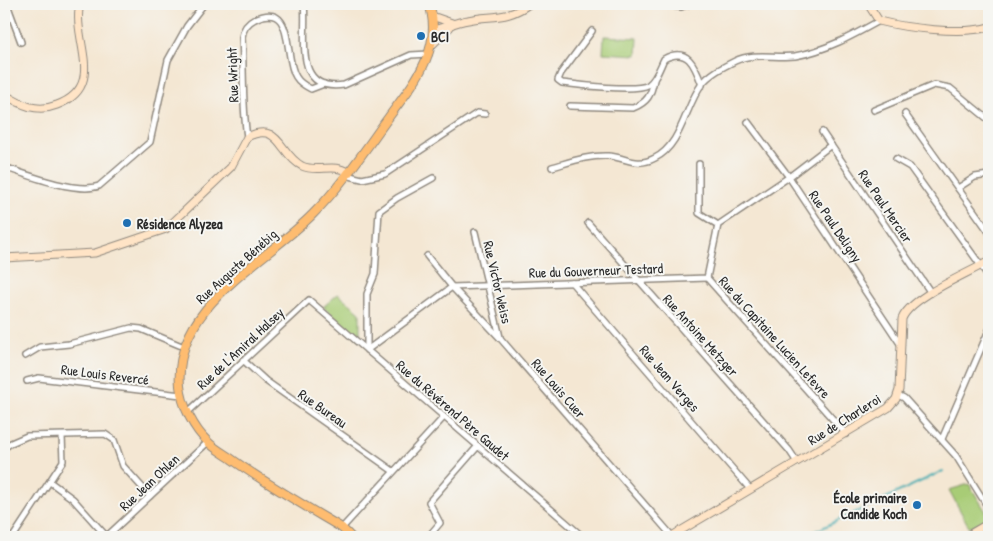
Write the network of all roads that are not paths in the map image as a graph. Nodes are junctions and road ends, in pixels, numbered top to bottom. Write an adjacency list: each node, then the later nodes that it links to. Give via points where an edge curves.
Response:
1 (7, 4): 16 (street)
2 (80, 4): 23 (street, via 77,22 86,63 83,81 73,96 52,108 36,109 19,104)
3 (204, 4): 35 (street, via 168,60 150,142 99,186 90,189 74,187)
4 (304, 4): 21 (street, via 306,65 313,77)
5 (429, 4): 10 (main road, Rue Auguste Bénébig)
6 (529, 4): 12 (street, via 510,15)
7 (659, 4): 8 (street, via 681,7)
8 (689, 4)
9 (868, 4): 11 (street)
10 (432, 16): 12 (street); 14 (main road, Rue Auguste Bénébig)
11 (878, 21): 13 (street, via 915,28); 22 (street, via 814,52 778,57 745,56 719,69)
12 (454, 24): 14 (street); 17 (street)
13 (989, 28)
14 (434, 30): 17 (main road, Rue Auguste Bénébig)
15 (592, 30): 20 (street, via 558,80 562,83 627,88 647,86)
16 (21, 42)
17 (430, 50): 18 (street); 19 (main road, Rue Auguste Bénébig)
18 (406, 57): 19 (street, via 417,56); 21 (street, via 344,85)
19 (423, 68): 37 (main road, Rue Auguste Bénébig)
20 (654, 79): 22 (street, via 664,59 684,56 694,63); 24 (street, via 650,97 633,108)
21 (324, 84): 31 (street, Rue Wright, via 311,89 296,76 285,28 277,18 268,15 249,23 242,37)
22 (702, 85): 36 (street, via 671,146 658,157 648,162 637,162 601,156)
23 (4, 94)
24 (570, 106)
25 (874, 110): 28 (street, via 934,86 950,88)
26 (485, 114): 37 (street, via 477,113 385,174 362,179)
27 (905, 114): 41 (street)
28 (989, 120)
29 (748, 122): 39 (street, Rue Paul Deligny)
30 (822, 132): 32 (street, Rue Paul Mercier)
31 (247, 137): 37 (street, via 259,132 269,133 302,165 337,168); 47 (street, via 231,167 165,229 95,253)
32 (831, 145): 39 (street); 56 (street, Rue Paul Mercier)
33 (896, 159): 49 (street, via 910,167)
34 (700, 164): 43 (street, via 699,213)
35 (4, 167)
36 (552, 167)
37 (346, 174): 61 (main road, Rue Auguste Bénébig, via 297,230 211,303 196,320)
38 (989, 175): 41 (street, via 975,177)
39 (789, 177): 43 (street); 60 (street, Rue Paul Deligny)
40 (433, 178): 62 (street, via 380,211 375,274 367,294)
41 (958, 188): 45 (street)
42 (588, 223): 52 (street, Rue Antoine Metzger)
43 (718, 225): 51 (street)
44 (475, 232): 54 (street, Rue Victor Weiss)
45 (989, 232)
46 (427, 256): 55 (street, Rue Louis Cuer)
47 (4, 258)
48 (989, 261): 49 (street, Rue de Charleroi)
49 (982, 266): 50 (street); 56 (street, Rue de Charleroi)
50 (989, 277)
51 (707, 278): 52 (street, Rue du Gouverneur Testard); 70 (street, Rue du Capitaine Lucien Lefevre)
52 (638, 281): 53 (street, Rue du Gouverneur Testard); 76 (street, Rue Antoine Metzger)
53 (572, 283): 54 (street, Rue du Gouverneur Testard); 79 (street, Rue Jean Verges)
54 (488, 285): 55 (street, Rue du Gouverneur Testard); 59 (street, Rue Victor Weiss)
55 (452, 287): 59 (street, Rue Louis Cuer); 62 (street)
56 (931, 293): 60 (street, Rue de Charleroi, via 905,312)
57 (309, 300): 62 (street, Rue du Révérend Père Gaudet); 64 (street, Rue de L'Amiral Halsey)
58 (989, 330): 72 (street)
59 (500, 338): 86 (street, Rue Louis Cuer)
60 (902, 345): 67 (street, Rue de Charleroi)
61 (184, 347): 63 (street, via 131,328 69,344 40,347); 66 (main road, Rue Auguste Bénébig, via 179,371)
62 (367, 350): 69 (street, Rue du Révérend Père Gaudet)
63 (24, 356)
64 (243, 360): 68 (street, Rue de L'Amiral Halsey); 77 (street, Rue Bureau, via 266,381)
65 (27, 380): 66 (street, Rue Louis Revercé, via 39,378)
66 (181, 394): 68 (main road, Rue Auguste Bénébig)
67 (898, 395): 70 (street, Rue de Charleroi, via 888,408); 72 (street)
68 (187, 413): 73 (main road, Rue Auguste Bénébig)
69 (444, 417): 74 (street, Rue du Révérend Père Gaudet); 77 (street)
70 (846, 434): 76 (street, Rue de Charleroi)
71 (62, 436): 75 (street, via 27,436); 78 (street, via 63,461); 80 (street, via 99,434 110,437 117,446 123,466)
72 (942, 439): 81 (street)
73 (208, 442): 80 (street, Rue Jean Ohlen); 83 (main road, Rue Auguste Bénébig, via 274,488)
74 (478, 446): 91 (street, via 429,502 440,523); 92 (street, Rue du Révérend Père Gaudet)
75 (4, 448)
76 (797, 462): 79 (street, Rue de Charleroi)
77 (393, 471): 83 (street)
78 (50, 482): 88 (street); 89 (street, via 73,499)
79 (750, 488): 86 (street, Rue de Charleroi)
80 (150, 496): 89 (street, Rue Jean Ohlen)
81 (989, 509)
82 (989, 523): 85 (street)
83 (342, 528): 90 (main road, Rue Auguste Bénébig)
84 (4, 534): 87 (street)
85 (976, 534): 93 (street)
86 (671, 536)
87 (9, 537)
88 (13, 537)
89 (106, 537)
90 (351, 537)
91 (428, 537)
92 (583, 537)
93 (964, 537)

